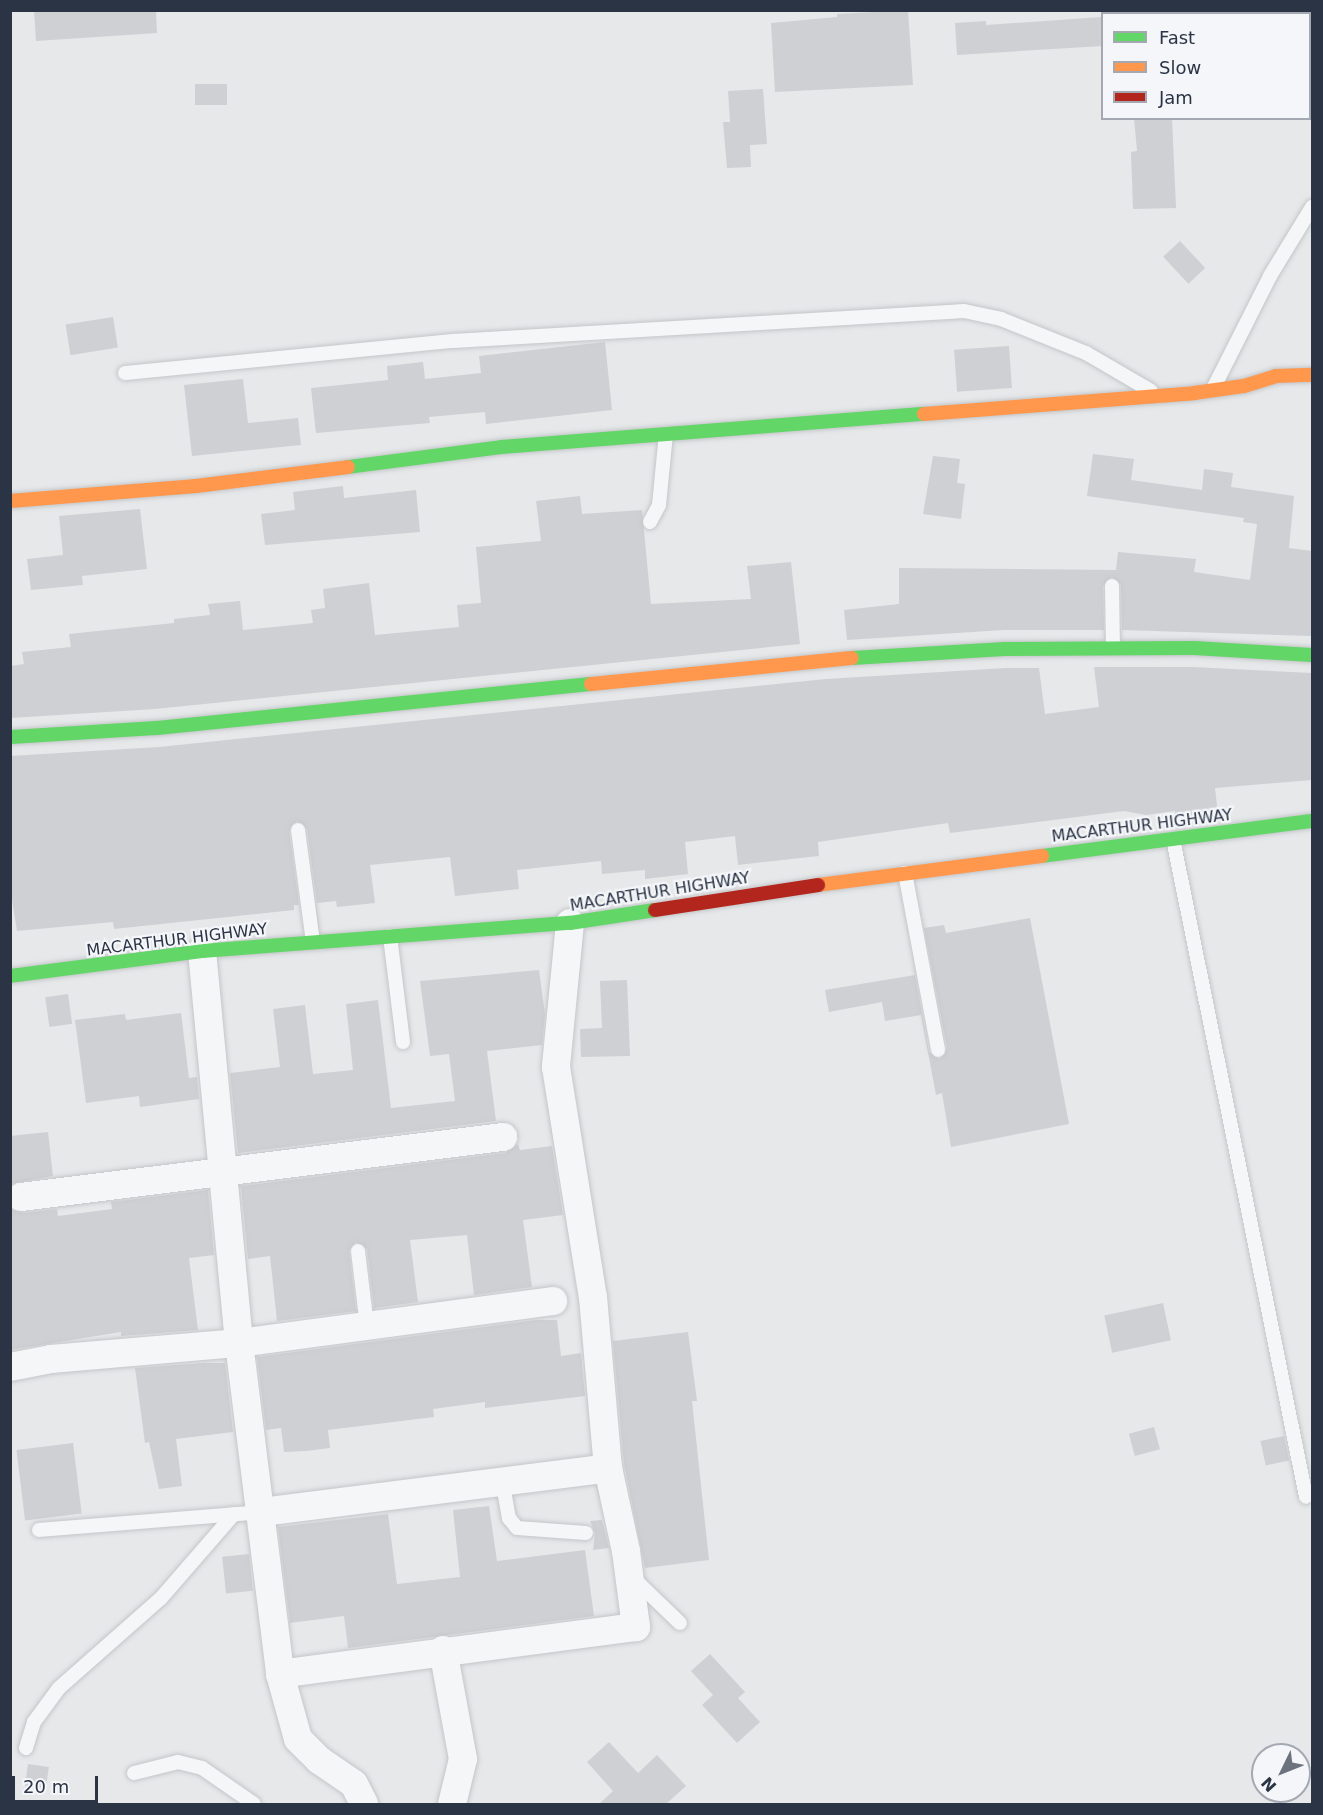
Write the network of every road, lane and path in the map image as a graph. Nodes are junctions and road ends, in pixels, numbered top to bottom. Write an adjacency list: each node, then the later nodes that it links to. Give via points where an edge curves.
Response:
1 (1312, 207): 4 (lane, via 1270,276)
2 (125, 373): 5 (lane, via 453,341 964,310 1012,323 1086,353)
3 (1312, 375): 4 (main road, via 1276,376)
4 (1212, 390): 5 (main road)
5 (1158, 395): 6 (main road)
6 (666, 434): 7 (main road, via 502,447 196,486); 8 (lane, via 658,505)
7 (10, 501)
8 (650, 522)
9 (1112, 586): 10 (lane)
10 (1113, 648): 11 (main road); 12 (main road, via 1005,649 824,660 157,728)
11 (1312, 655)
12 (10, 737)
13 (1312, 820): 15 (main road, MACARTHUR HIGHWAY)
14 (298, 830): 19 (lane)
15 (1173, 839): 16 (main road, MACARTHUR HIGHWAY); 34 (lane)
16 (905, 873): 17 (main road, MACARTHUR HIGHWAY); 23 (lane)
17 (570, 922): 18 (main road, MACARTHUR HIGHWAY); 32 (street, via 556,1067 593,1297)
18 (390, 936): 19 (main road, MACARTHUR HIGHWAY); 22 (lane)
19 (313, 942): 20 (main road, MACARTHUR HIGHWAY)
20 (202, 951): 21 (main road, MACARTHUR HIGHWAY); 25 (street)
21 (10, 976)
22 (403, 1042)
23 (938, 1050)
24 (503, 1137): 25 (street)
25 (224, 1174): 26 (street); 30 (street)
26 (21, 1197)
27 (358, 1251): 29 (lane)
28 (553, 1301): 29 (street)
29 (368, 1326): 30 (street)
30 (239, 1343): 31 (street, via 51,1359); 35 (street)
31 (10, 1367)
32 (608, 1468): 33 (street); 38 (street)
33 (502, 1479): 35 (street); 37 (lane, via 509,1518 517,1528)
34 (1306, 1497)
35 (248, 1513): 36 (lane); 41 (street); 42 (lane, via 59,1688 34,1722)
36 (39, 1530)
37 (586, 1533)
38 (629, 1575): 39 (lane); 40 (street, via 636,1626)
39 (680, 1623)
40 (443, 1650): 41 (street); 46 (street, via 463,1759)
41 (280, 1674): 45 (street, via 298,1739 319,1760 354,1784)
42 (26, 1748)
43 (134, 1773): 44 (lane, via 178,1762 202,1768)
44 (254, 1804)
45 (364, 1804)
46 (452, 1804)

